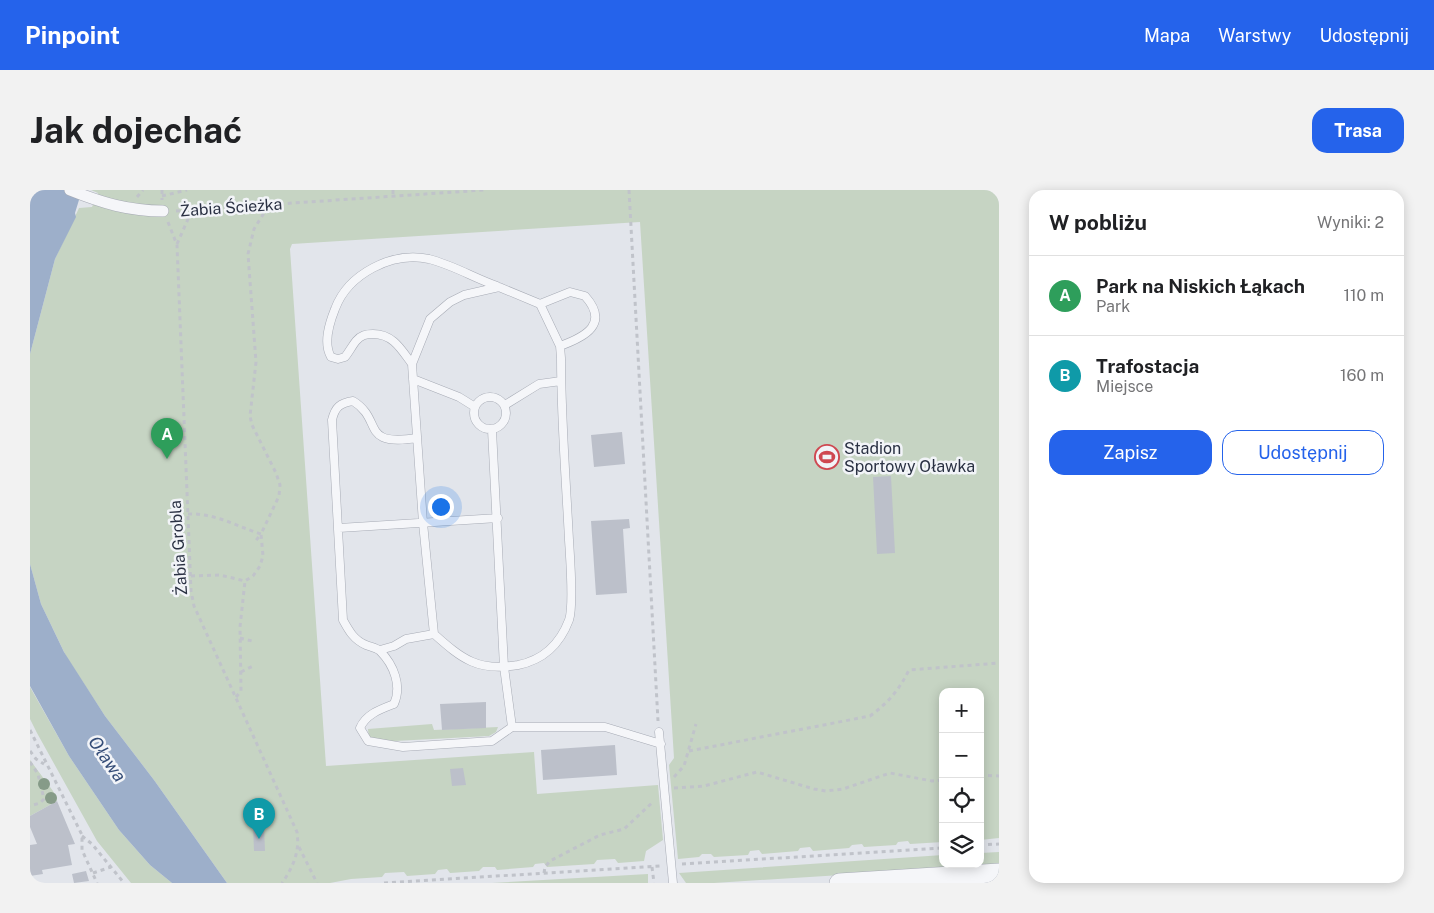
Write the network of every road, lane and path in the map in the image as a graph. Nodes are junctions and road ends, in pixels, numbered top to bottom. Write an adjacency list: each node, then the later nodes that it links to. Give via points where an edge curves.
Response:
1 (70, 190): 10 (street, Żabia Ścieżka, via 128,209)
2 (187, 190): 6 (path)
3 (393, 190): 7 (path)
4 (484, 190): 7 (path, Żabia Ścieżka)
5 (629, 192): 44 (path)
6 (162, 196)
7 (394, 196): 8 (path, Żabia Ścieżka)
8 (270, 205): 9 (path, Żabia Ścieżka); 26 (path, via 254,229 248,254 256,362 250,416 280,486 279,496)
9 (192, 210): 10 (path, Żabia Ścieżka); 11 (path, Żabia Grobla)
10 (163, 212): 11 (path, Żabia Grobla)
11 (177, 245): 22 (path, Żabia Grobla)
12 (499, 287): 13 (lane); 15 (lane, via 478,290 450,302 430,319); 15 (lane, via 428,259 389,261 356,279 342,294 330,321 328,351 331,357 345,357 364,335 377,334 397,343)
13 (540, 304): 14 (lane); 14 (lane, via 570,292 585,296 592,305 595,320 590,331 584,337)
14 (560, 346): 17 (lane)
15 (412, 364): 16 (lane)
16 (413, 379): 19 (lane, via 459,397); 21 (lane)
17 (561, 380): 18 (lane, via 539,384); 38 (lane, via 571,567 570,618 548,652 533,662)
18 (505, 405): 19 (lane, via 497,399 487,398); 20 (lane, via 506,419)
19 (475, 407): 20 (lane, via 476,422)
20 (492, 430): 23 (lane)
21 (417, 438): 24 (lane); 25 (lane, via 400,440 377,435 362,406 353,400 342,402 332,420)
22 (188, 514): 26 (path, via 208,515); 30 (path, Żabia Grobla)
23 (498, 518): 24 (lane); 38 (lane)
24 (423, 523): 25 (lane); 32 (lane)
25 (339, 528): 35 (lane, via 343,620 361,643)
26 (261, 534): 27 (path); 31 (path, via 263,556 260,566)
27 (254, 543)
28 (224, 570): 29 (path)
29 (220, 575): 30 (path); 31 (path)
30 (191, 576): 40 (path, Żabia Grobla, via 194,606)
31 (245, 581): 33 (path)
32 (434, 634): 35 (lane, via 406,639); 38 (lane, via 465,660 482,666)
33 (240, 638): 34 (path); 39 (path)
34 (252, 641)
35 (380, 650): 42 (lane, via 394,670 399,694 394,704 362,722 360,728 368,740 403,747 492,741)
36 (999, 663): 47 (path, via 909,670 888,703 870,716)
37 (253, 666): 39 (path)
38 (504, 667): 42 (lane)
39 (241, 672): 40 (path, via 241,690)
40 (236, 697): 58 (path, Żabia Grobla, via 293,823)
41 (696, 724): 47 (path)
42 (512, 727): 45 (lane, via 605,727)
43 (30, 730): 49 (path)
44 (659, 732): 45 (lane)
45 (661, 744): 53 (lane)
46 (30, 751): 49 (path)
47 (690, 751): 53 (path, via 684,766)
48 (30, 762): 54 (path, via 38,774 44,799)
49 (45, 764): 55 (path)
50 (984, 776): 51 (path)
51 (999, 776)
52 (939, 780): 53 (path, via 890,773 843,789 826,791 757,772 704,786)
53 (665, 789): 62 (path, via 624,829 582,843 550,862); 70 (lane)
54 (30, 806)
55 (82, 836): 59 (path); 61 (path, via 82,850)
56 (999, 844): 57 (path)
57 (984, 845)
58 (299, 847): 67 (path); 68 (path, Żabia Grobla)
59 (112, 867): 61 (path); 66 (path)
60 (652, 867): 69 (path)
61 (93, 873): 65 (path)
62 (544, 873)
63 (999, 873): 64 (street)
64 (933, 880): 71 (street)
65 (97, 883)
66 (124, 883)
67 (282, 883)
68 (316, 883)
69 (654, 883)
70 (673, 883)
71 (839, 883)

